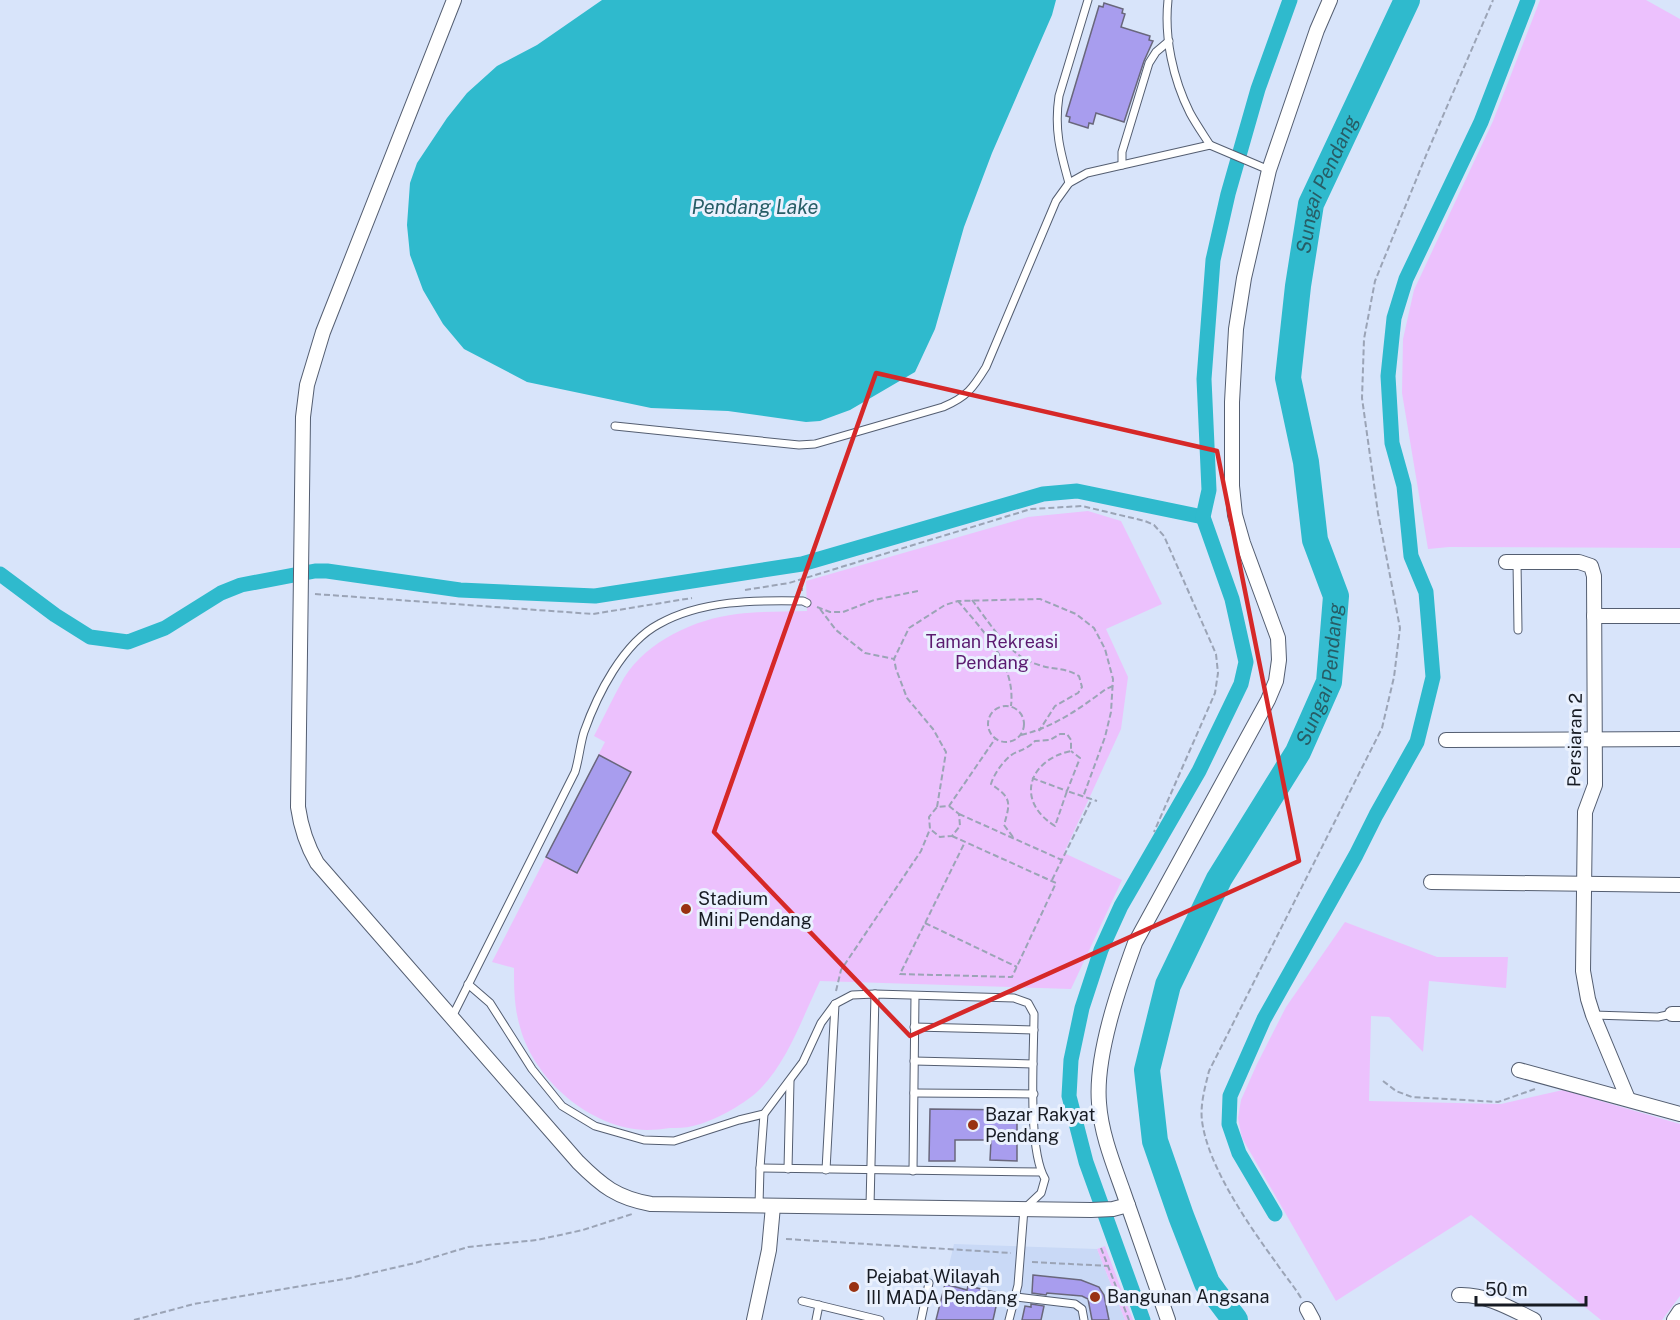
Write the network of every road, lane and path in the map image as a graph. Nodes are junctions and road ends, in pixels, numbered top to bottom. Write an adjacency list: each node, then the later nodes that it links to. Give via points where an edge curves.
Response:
1 (454, 0): 13 (street, via 313,360 303,417)
2 (1088, 0): 10 (lane, via 1057,112 1059,149)
3 (1168, 0): 6 (lane)
4 (1330, 0): 9 (street)
5 (1493, 0): 95 (path, via 1426,153 1376,281 1364,339 1362,398 1400,628 1382,728 1209,1071 1203,1097 1202,1120 1207,1142 1225,1184)
6 (1168, 41): 7 (lane, via 1180,89); 8 (lane, via 1149,63 1122,152)
7 (1210, 145): 8 (lane); 9 (lane)
8 (1122, 165): 10 (lane, via 1087,173)
9 (1269, 170): 82 (street, via 1236,329 1232,486 1243,543 1278,638 1279,660 1268,700 1135,943 1119,986 1098,1089 1109,1149)
10 (1069, 183): 11 (lane, via 1056,201 986,367 960,400 807,444)
11 (615, 426)
12 (1511, 562): 21 (street, Persiaran 2, via 1579,562 1591,566); 23 (lane)
13 (301, 590): 16 (path, via 593,614); 60 (street, via 298,807 302,832 317,863)
14 (743, 590): 43 (path, via 789,583 1031,509 1082,506 1154,525 1164,536 1215,654 1218,673 1215,693)
15 (918, 591): 20 (path, via 874,600 843,612)
16 (697, 597)
17 (972, 600): 18 (path); 25 (path, via 1040,599 1077,614 1094,628 1105,650); 27 (path, via 1014,652 1038,665 1079,676 1082,687 1078,693 1055,706)
18 (958, 601): 24 (path, via 945,604 909,628); 26 (path, via 995,645 1012,692)
19 (807, 603): 20 (path); 54 (lane, via 761,600 691,611 657,624 628,650 607,681 585,731 575,772)
20 (820, 608): 24 (path, via 836,630 865,653)
21 (1594, 616): 22 (street); 30 (street, Persiaran 2)
22 (1680, 616)
23 (1518, 630)
24 (894, 659): 40 (path, via 907,698 946,752)
25 (1114, 686): 27 (path); 36 (path, via 1105,737)
26 (1011, 706): 28 (path, via 1021,713); 29 (path, via 999,707 990,714 987,725)
27 (1040, 731): 28 (path)
28 (1021, 735): 29 (path, via 1012,742 1000,743)
29 (995, 739): 39 (path)
30 (1595, 739): 31 (street); 32 (street); 50 (street, Persiaran 2, via 1594,790 1585,812)
31 (1680, 739)
32 (1446, 740)
33 (1071, 751): 34 (path, via 1048,759); 35 (path, via 1080,758); 45 (path, via 1067,734 1035,741 1010,756 994,774 991,784 1006,794 1010,805 1004,825)
34 (1032, 778): 35 (path); 35 (path, via 1036,811 1055,826)
35 (1067, 791): 36 (path)
36 (1083, 796): 37 (path)
37 (1092, 799): 38 (path); 47 (path)
38 (1097, 801)
39 (949, 806): 40 (path); 41 (path)
40 (937, 807): 42 (path, via 929,817)
41 (959, 814): 44 (path, via 960,826); 45 (path)
42 (930, 829): 44 (path, via 940,837); 57 (path, via 921,850 840,970)
43 (1154, 832)
44 (952, 836): 46 (path)
45 (1012, 837): 47 (path)
46 (965, 843): 48 (path); 52 (path)
47 (1062, 860): 48 (path)
48 (1052, 881): 53 (path, via 1056,884)
49 (1431, 882): 50 (street)
50 (1584, 884): 51 (street); 59 (street, Persiaran 2, via 1583,971)
51 (1680, 885)
52 (925, 923): 53 (path); 53 (path, via 900,974 1012,977)
53 (1017, 967)
54 (468, 984): 60 (lane); 73 (lane, via 489,1003 562,1106 595,1126 644,1140 674,1141)
55 (875, 994): 56 (lane); 57 (lane, via 852,994); 77 (lane)
56 (915, 996): 61 (lane); 62 (lane, via 1014,998 1028,1002 1034,1014)
57 (835, 1004): 66 (lane); 76 (lane)
58 (1676, 1014): 59 (lane)
59 (1593, 1015): 71 (street, Persiaran 2)
60 (452, 1017): 80 (street, via 596,1180 620,1196)
61 (914, 1027): 62 (lane); 63 (lane)
62 (1034, 1030): 64 (lane)
63 (914, 1061): 64 (lane); 69 (lane)
64 (1034, 1064): 70 (lane)
65 (1519, 1070): 68 (street)
66 (790, 1081): 73 (lane); 75 (lane)
67 (1383, 1081): 68 (path, via 1412,1097 1498,1102)
68 (1561, 1081): 71 (street)
69 (914, 1093): 70 (lane); 78 (lane)
70 (1034, 1094): 79 (lane, via 1036,1150)
71 (1628, 1100): 72 (street)
72 (1680, 1113)
73 (764, 1114): 74 (lane)
74 (760, 1168): 75 (lane); 81 (lane)
75 (788, 1168): 76 (lane)
76 (826, 1170): 77 (lane)
77 (872, 1171): 78 (lane); 83 (lane)
78 (914, 1171): 79 (lane)
79 (1041, 1172): 84 (lane, via 1045,1179 1041,1193)
80 (651, 1204): 81 (street); 96 (path, via 583,1230 537,1240 468,1247 351,1278 194,1304)
81 (766, 1205): 83 (street); 97 (street, via 770,1250)
82 (1128, 1205): 84 (street, via 1091,1210); 104 (street)
83 (870, 1206): 84 (street)
84 (1024, 1209): 87 (lane)
85 (786, 1239): 87 (path)
86 (1101, 1248): 88 (path)
87 (1020, 1257): 88 (path); 91 (lane)
88 (1109, 1266): 103 (path)
89 (929, 1283): 100 (lane)
90 (1459, 1295): 105 (street, via 1496,1302)
91 (1016, 1297): 101 (lane); 102 (lane, via 1075,1304 1082,1309)
92 (802, 1301): 93 (lane)
93 (819, 1305): 98 (lane); 99 (lane)
94 (1680, 1311): 106 (street)
95 (1310, 1314)
96 (134, 1320)
97 (754, 1320)
98 (816, 1320)
99 (880, 1320)
100 (921, 1320)
101 (1009, 1320)
102 (1084, 1320)
103 (1129, 1320)
104 (1168, 1320)
105 (1534, 1320)
106 (1674, 1320)

